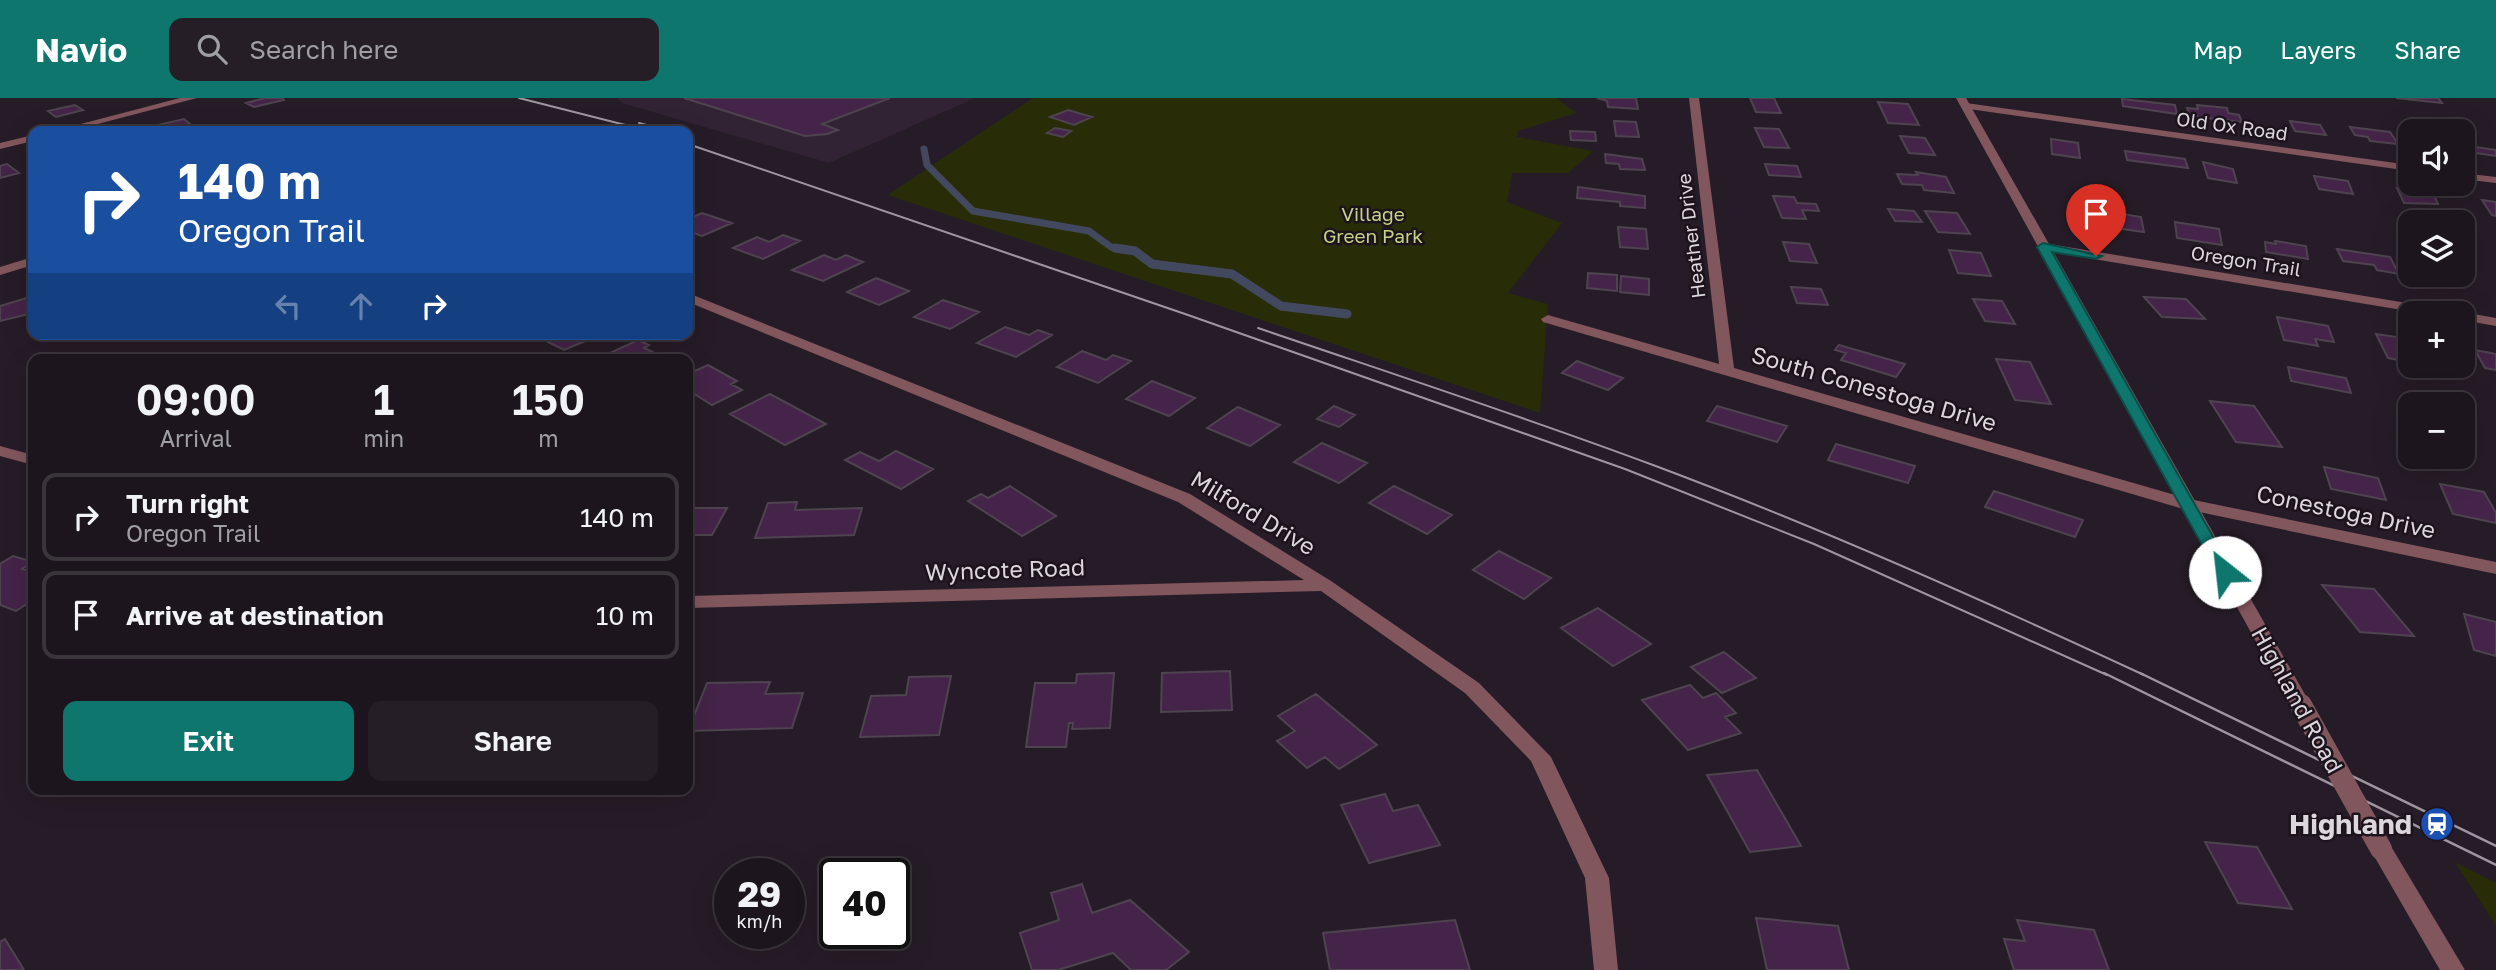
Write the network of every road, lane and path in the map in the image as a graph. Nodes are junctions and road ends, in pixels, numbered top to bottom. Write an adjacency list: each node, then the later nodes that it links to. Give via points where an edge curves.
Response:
1 (192, 98): 4 (street)
2 (1694, 98): 18 (street, Heather Drive)
3 (1963, 102): 7 (street, Old Ox Road); 10 (street, Highland Road)
4 (79, 126)
5 (28, 139): 6 (street)
6 (0, 146)
7 (2398, 166)
8 (2475, 178): 9 (street)
9 (2496, 180)
10 (2043, 247): 14 (street, Oregon Trail); 21 (street, Highland Road)
11 (28, 263): 12 (street)
12 (0, 271)
13 (693, 299): 23 (street, Milford Drive, via 1184,498)
14 (2398, 306)
15 (2475, 318): 17 (street)
16 (1548, 319): 18 (street, South Conestoga Drive)
17 (2496, 322)
18 (1727, 370): 21 (street, South Conestoga Drive)
19 (0, 452): 20 (street)
20 (28, 459)
21 (2186, 504): 22 (street, Conestoga Drive); 26 (street, Highland Road, bridge)
22 (2496, 568)
23 (1325, 585): 24 (street, Wyncote Road); 25 (street, Milford Drive, via 1472,688 1540,757 1597,878)
24 (693, 602)
25 (1606, 970)
26 (2453, 970)

